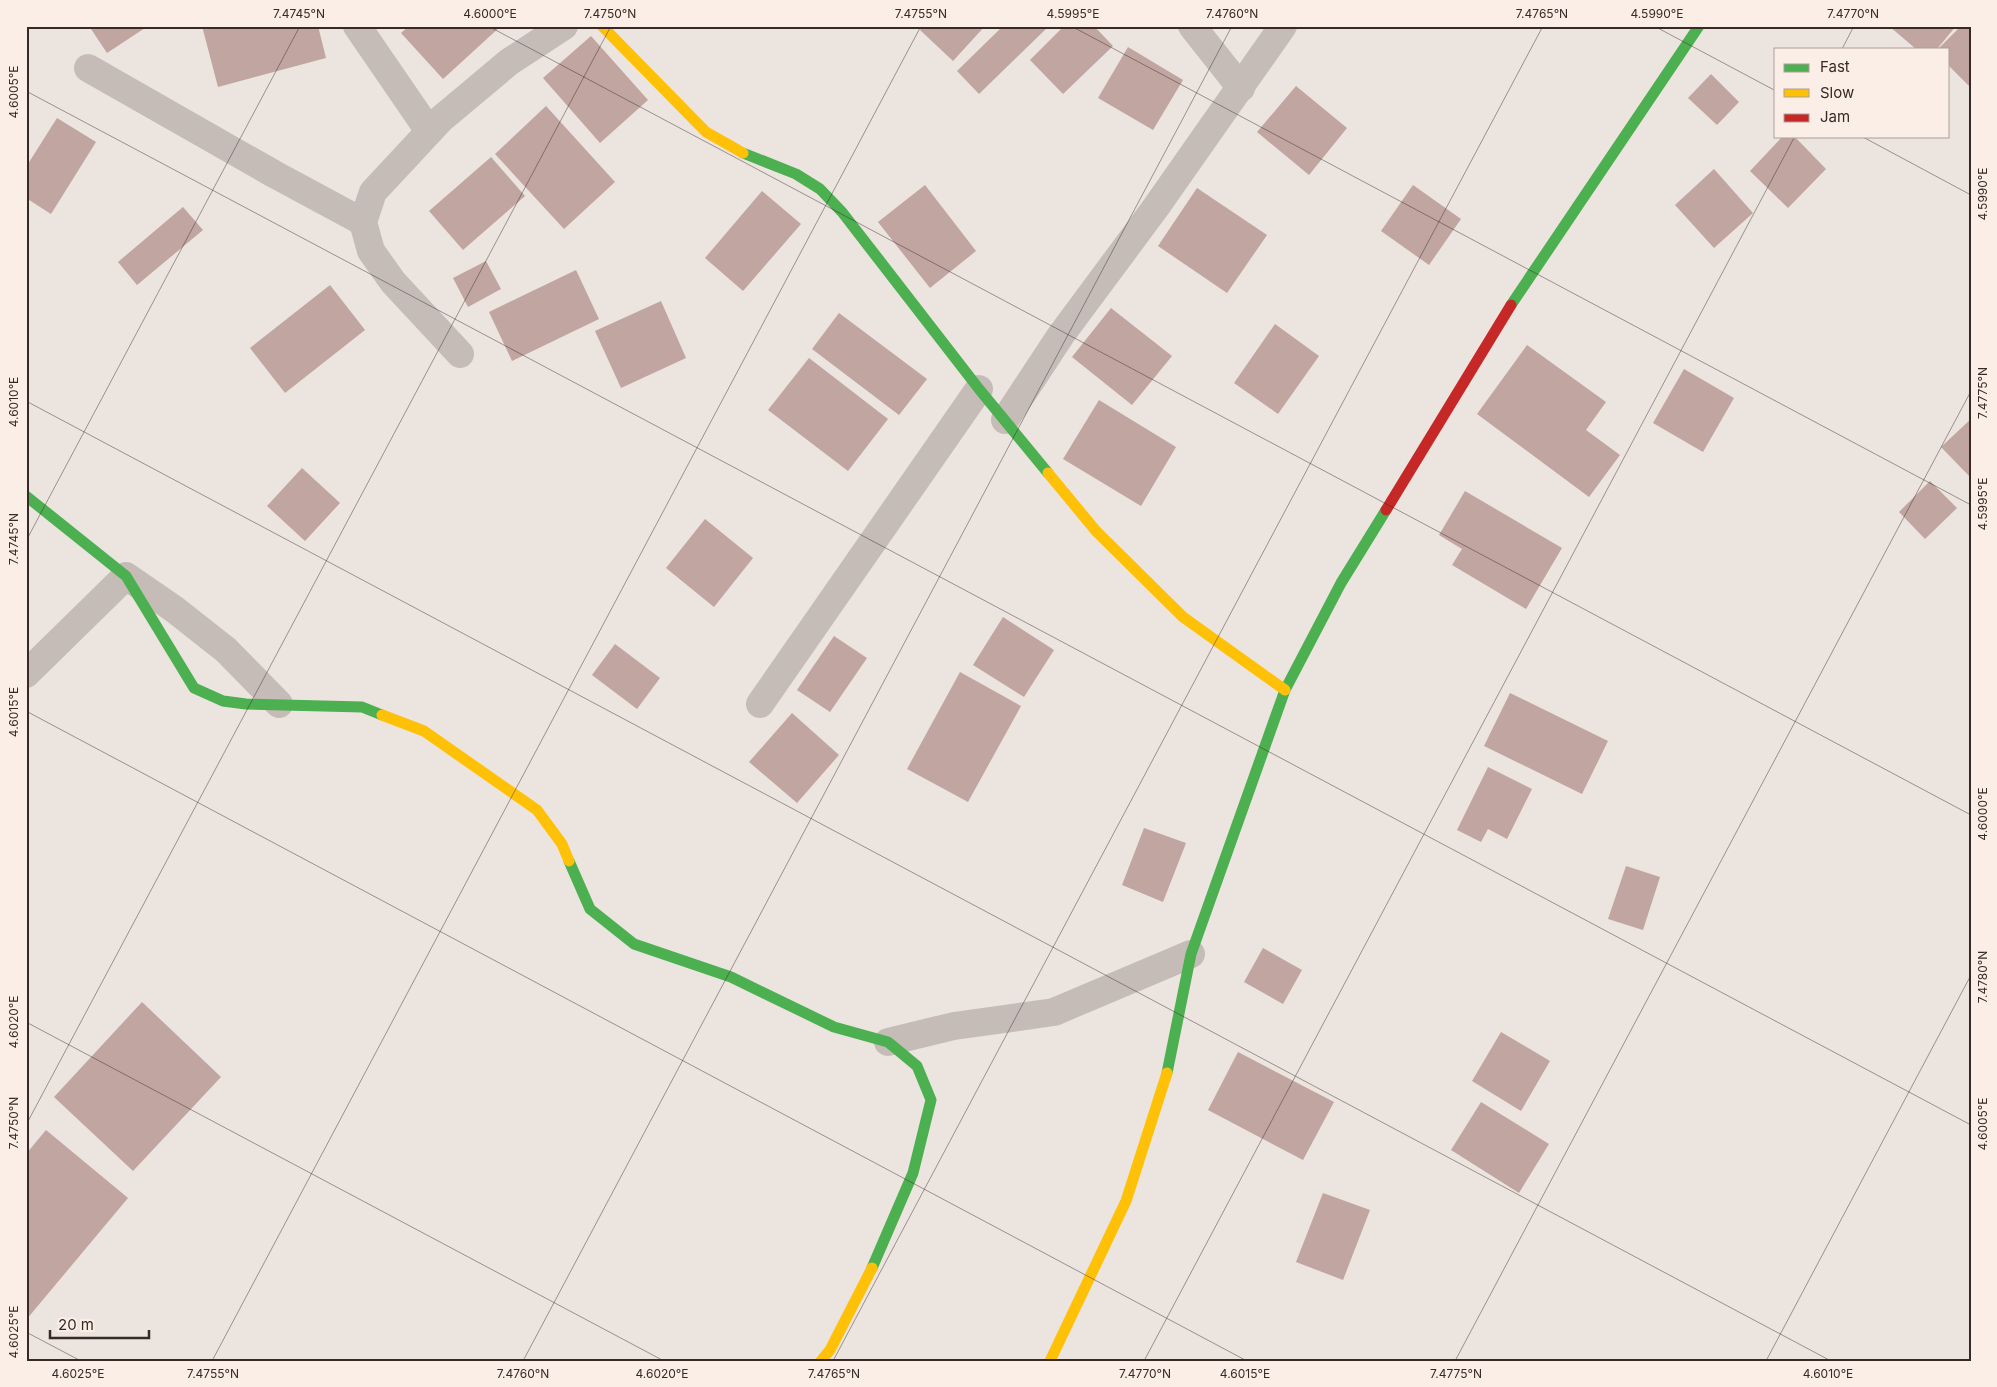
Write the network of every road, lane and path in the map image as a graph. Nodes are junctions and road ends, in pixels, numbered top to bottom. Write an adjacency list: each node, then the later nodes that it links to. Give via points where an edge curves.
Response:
1 (357, 26): 9 (street)
2 (564, 26): 9 (street, via 509,62)
3 (602, 26): 12 (street, via 706,132 733,149 796,174 820,188)
4 (1192, 26): 8 (street)
5 (1283, 26): 8 (street)
6 (1699, 26): 17 (street, via 1508,312 1341,583)
7 (88, 68): 10 (street)
8 (1241, 88): 13 (street, via 1061,336)
9 (429, 131): 10 (street, via 373,192)
10 (363, 222): 11 (street, via 371,251 393,282)
11 (460, 354)
12 (979, 389): 13 (street); 19 (street)
13 (1005, 420): 17 (street, via 1096,532 1183,617)
14 (26, 496): 15 (street)
15 (126, 576): 16 (street); 18 (street, via 226,650); 18 (street, via 194,688 223,701)
16 (26, 674)
17 (1284, 690): 20 (street)
18 (279, 704): 21 (street, via 362,707 424,731 537,810 562,844 590,909 634,944 731,977 834,1027)
19 (760, 704)
20 (1191, 954): 21 (street, via 1054,1012 954,1026); 23 (street, via 1171,1060 1126,1201)
21 (888, 1042): 22 (street, via 917,1066 932,1100 909,1182 866,1282)
22 (821, 1361)
23 (1050, 1361)

